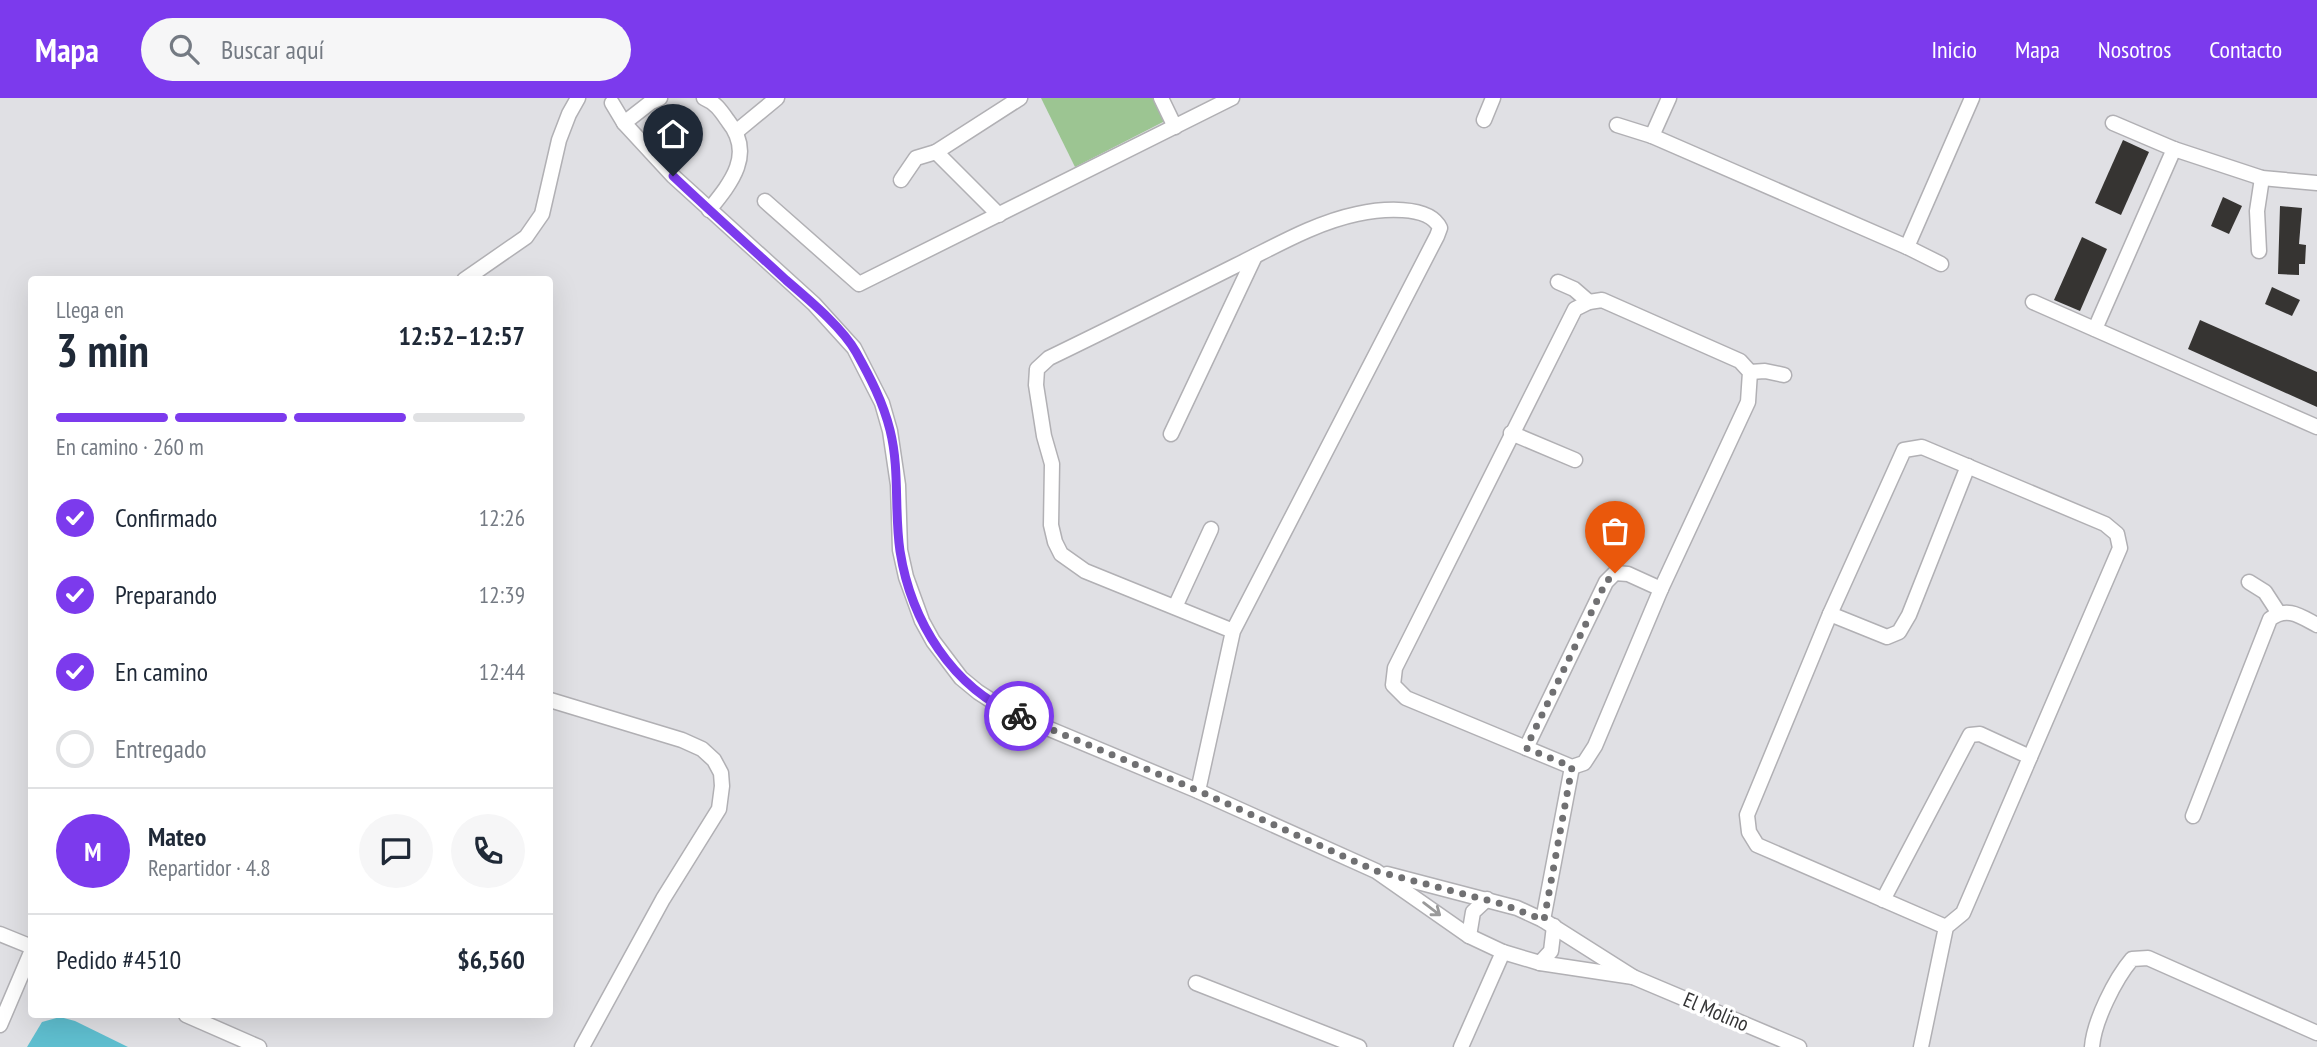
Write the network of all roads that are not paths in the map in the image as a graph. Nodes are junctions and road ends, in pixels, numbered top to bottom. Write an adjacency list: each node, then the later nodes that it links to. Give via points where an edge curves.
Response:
1 (578, 98): 31 (street, via 559,140 542,214 526,237)
2 (660, 98): 13 (street)
3 (777, 98): 17 (street)
4 (1020, 98): 20 (street)
5 (1161, 98): 16 (street)
6 (1232, 98): 16 (street)
7 (1493, 98): 12 (street)
8 (1669, 98): 18 (street)
9 (1972, 98): 27 (street)
10 (713, 99): 17 (street)
11 (612, 103): 13 (street, El Molino)
12 (1484, 120)
13 (624, 123): 25 (street, El Molino)
14 (2113, 123): 19 (street)
15 (1618, 125): 18 (street)
16 (1175, 127): 26 (street)
17 (737, 131): 25 (street, via 740,149 735,174)
18 (1652, 136): 27 (street)
19 (2174, 149): 21 (street); 35 (street)
20 (936, 152): 22 (street, via 916,158); 26 (street)
21 (2262, 178): 23 (street); 28 (street, via 2257,211)
22 (901, 180)
23 (2317, 183)
24 (765, 201): 26 (street, via 859,284)
25 (709, 210): 55 (street, El Molino, via 814,304 854,348 871,380 895,459 906,577 922,621 951,667 1009,712)
26 (999, 215)
27 (1907, 247): 30 (street)
28 (2259, 251)
29 (1255, 256): 40 (street); 46 (street, via 1049,358 1037,369 1044,436 1052,464 1051,525 1061,554 1085,571); 50 (street, via 1358,213 1418,211 1436,220 1440,228)
30 (1941, 264)
31 (470, 276)
32 (1558, 282): 33 (street)
33 (1589, 302): 36 (street, via 1602,300 1740,361); 39 (street, via 1574,309)
34 (2033, 302): 35 (street)
35 (2095, 329): 38 (street)
36 (1750, 372): 37 (street); 45 (street, via 1748,402)
37 (1784, 376)
38 (2317, 427)
39 (1511, 433): 41 (street); 52 (street, via 1395,668 1393,685 1406,698)
40 (1171, 434)
41 (1575, 460)
42 (1968, 466): 48 (street, via 1922,447 1903,450); 48 (street, via 1899,632 1887,637); 53 (street, via 2105,524 2116,534 2120,548)
43 (1211, 529): 46 (street)
44 (2249, 582): 47 (street, via 2265,592)
45 (1661, 589): 52 (street, via 1628,574 1615,573 1606,582); 54 (street, via 1595,746 1584,763)
46 (1175, 607): 50 (street)
47 (2278, 612): 49 (street, via 2288,611); 56 (street, via 2270,619)
48 (1830, 614): 59 (street, via 1747,816 1749,832 1757,845)
49 (2317, 625)
50 (1233, 631): 55 (street)
51 (553, 701): 74 (street, via 682,740 702,749 722,773 719,809 663,899)
52 (1526, 748): 54 (street)
53 (2030, 757): 59 (street, via 1980,734 1970,735); 61 (street, via 1963,913)
54 (1572, 767): 60 (street)
55 (1199, 791): 57 (street, El Molino)
56 (2193, 816)
57 (1376, 871): 58 (street, El Molino); 63 (street, El Molino, one-way to 63)
58 (1486, 899): 60 (street, El Molino); 63 (street, via 1473,912)
59 (1883, 900): 61 (street)
60 (1549, 923): 67 (street, via 1550,951); 68 (street, El Molino)
61 (1946, 927): 78 (street)
62 (0, 934): 64 (street)
63 (1469, 936): 65 (street, El Molino)
64 (28, 947)
65 (1503, 953): 67 (street, El Molino); 76 (street)
66 (28, 958): 71 (street)
67 (1540, 963): 68 (street, El Molino)
68 (1633, 977): 77 (street, El Molino)
69 (1196, 983): 75 (street)
70 (193, 1018): 73 (street)
71 (0, 1025)
72 (2317, 1033): 79 (street, via 2148,958 2132,959 2122,971 2093,1033)
73 (259, 1047)
74 (582, 1047)
75 (1359, 1047)
76 (1461, 1047)
77 (1799, 1047)
78 (1921, 1047)
79 (2092, 1047)

